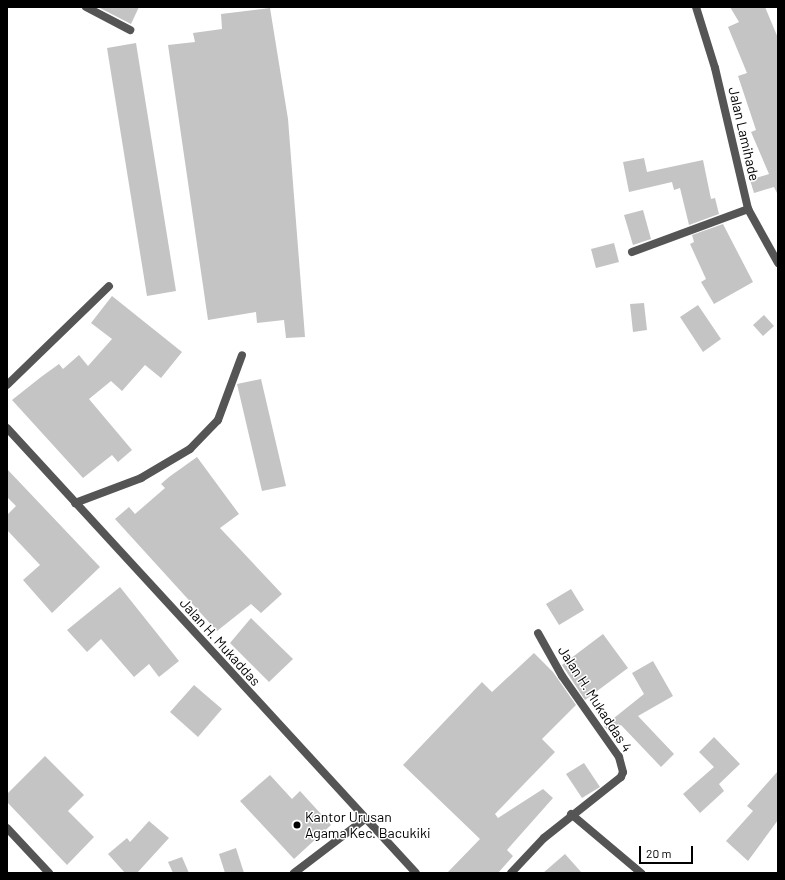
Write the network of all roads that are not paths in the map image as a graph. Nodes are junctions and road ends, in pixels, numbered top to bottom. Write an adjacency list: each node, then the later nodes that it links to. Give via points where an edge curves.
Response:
1 (86, 7): 3 (street)
2 (696, 7): 4 (street, Jalan Lamihade, via 715,68)
3 (130, 30)
4 (748, 208): 5 (street); 6 (street, Jalan Lamihade)
5 (632, 252)
6 (778, 263)
7 (109, 286): 9 (street)
8 (242, 355): 11 (street, via 218,420 190,449 141,478)
9 (7, 385)
10 (7, 428): 11 (street, Jalan H. Mukaddas)
11 (75, 503): 14 (street, Jalan H. Mukaddas)
12 (538, 634): 13 (street, Jalan H. Mukaddas 4, via 562,676 623,766 621,777)
13 (571, 814): 19 (street, Jalan H. Mukaddas 4); 20 (street)
14 (365, 819): 17 (street); 18 (street, Jalan H. Mukaddas)
15 (7, 828): 16 (street)
16 (49, 873)
17 (294, 873)
18 (416, 873)
19 (511, 873)
20 (640, 873)

